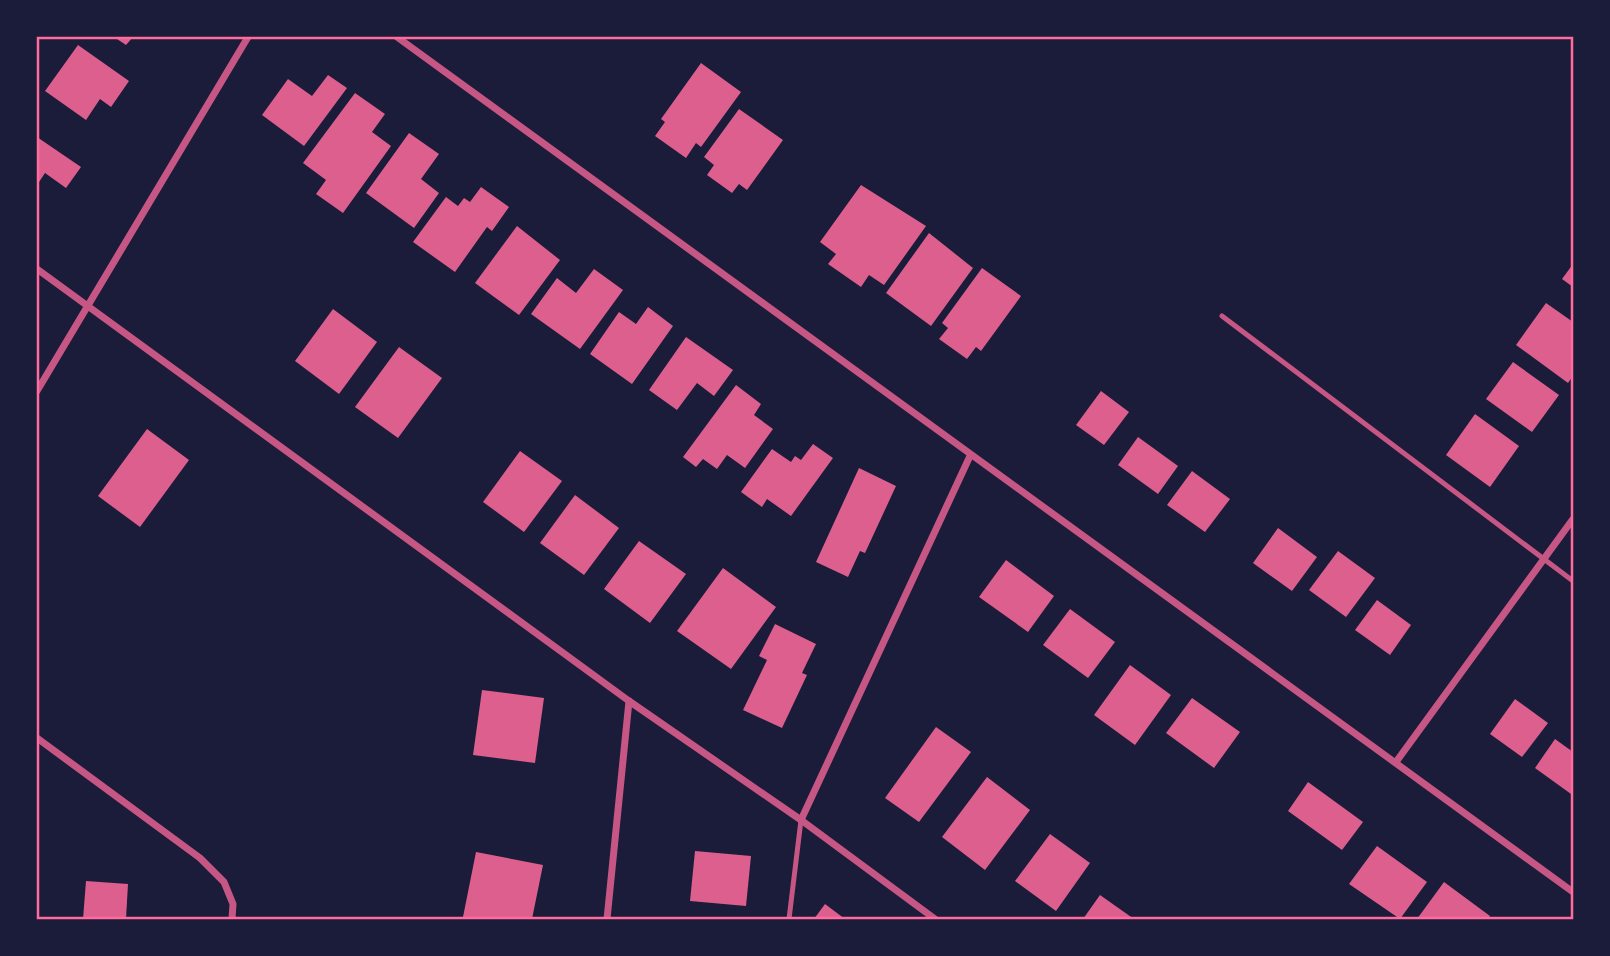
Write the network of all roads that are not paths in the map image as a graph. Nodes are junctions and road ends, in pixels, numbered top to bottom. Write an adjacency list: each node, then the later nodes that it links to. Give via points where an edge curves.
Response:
1 (248, 37): 4 (street)
2 (397, 37): 7 (street)
3 (37, 269): 4 (street)
4 (87, 305): 6 (street); 11 (street)
5 (1222, 316): 9 (lane)
6 (37, 391)
7 (970, 456): 13 (street); 14 (street)
8 (1573, 519): 9 (street)
9 (1544, 559): 10 (lane); 13 (street)
10 (1573, 581)
11 (629, 702): 14 (street); 17 (street)
12 (37, 738): 16 (street, via 179,841 224,882 233,904)
13 (1396, 762): 15 (street)
14 (801, 821): 18 (lane); 19 (street)
15 (1573, 892)
16 (232, 919)
17 (607, 919)
18 (789, 919)
19 (935, 919)

